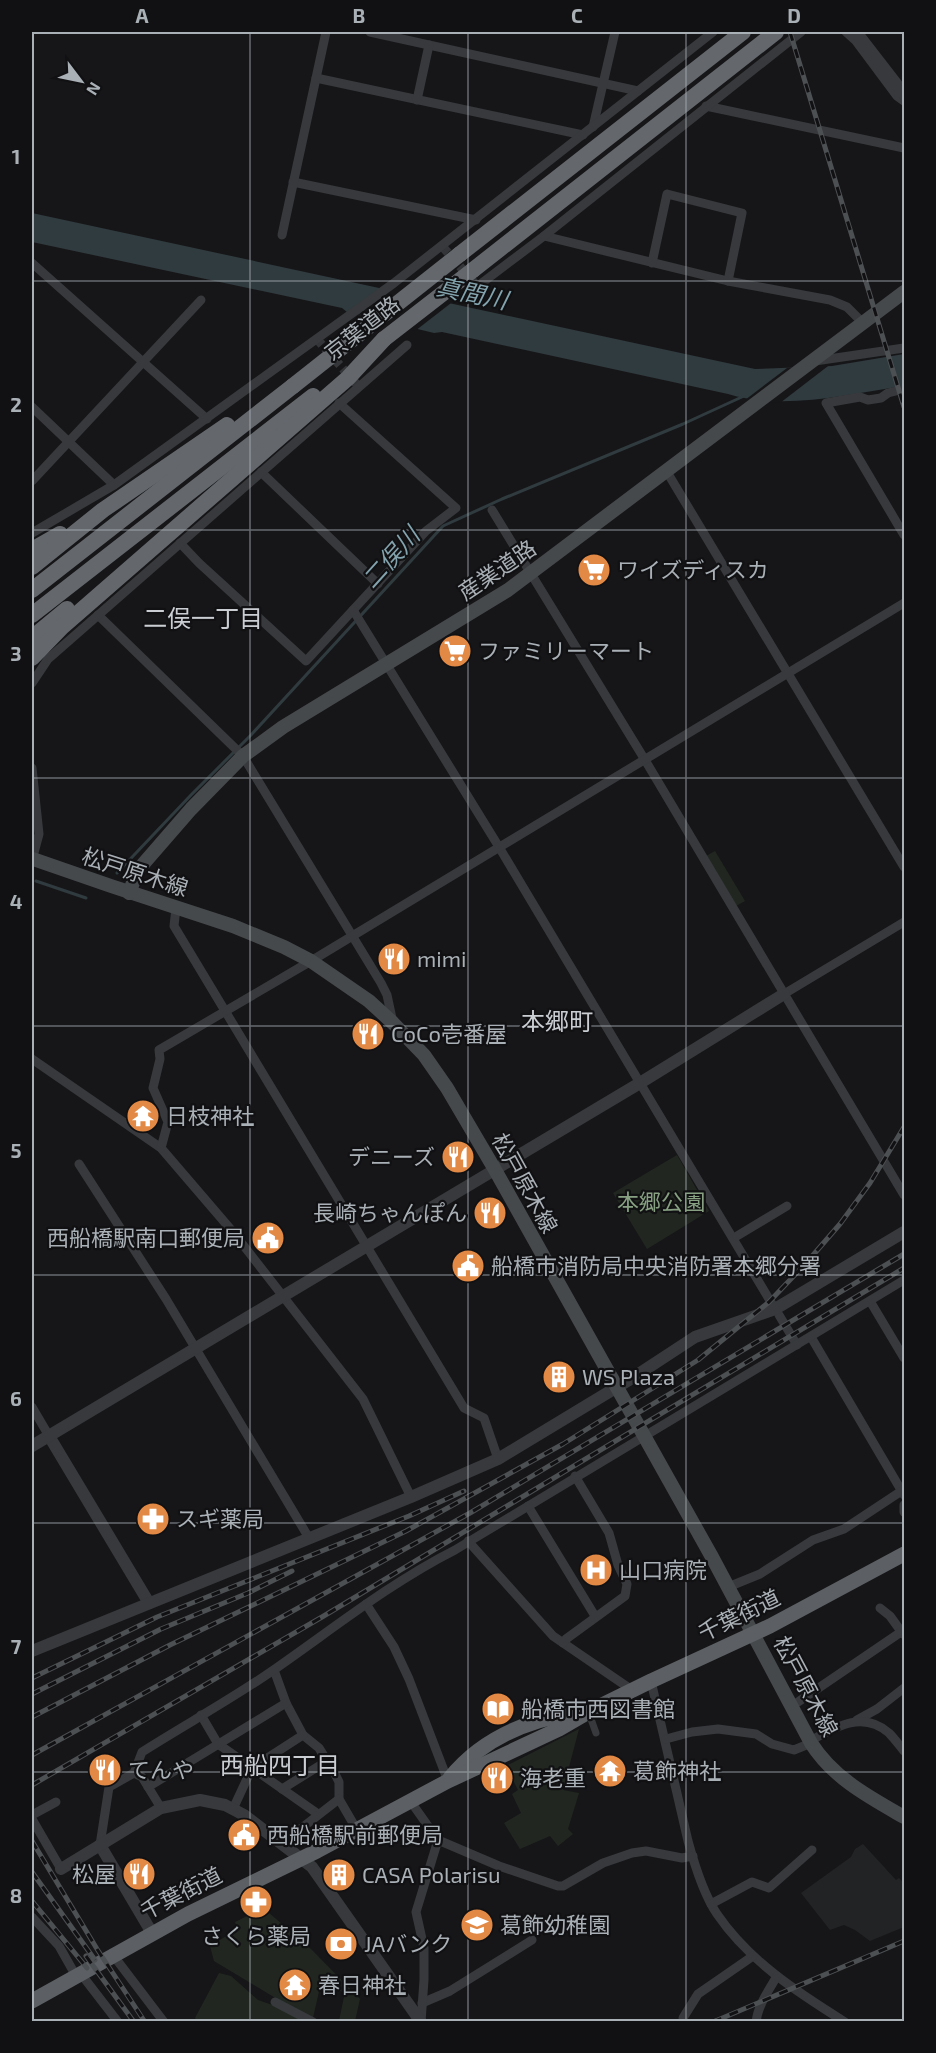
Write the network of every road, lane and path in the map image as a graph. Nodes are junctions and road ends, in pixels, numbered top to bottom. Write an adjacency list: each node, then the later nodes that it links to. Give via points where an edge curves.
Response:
1 (327, 32): 11 (street)
2 (370, 32): 10 (street)
3 (615, 32): 12 (street)
4 (713, 32): 13 (street)
5 (743, 32): 37 (highway, 京葉道路, bridge)
6 (776, 32): 32 (highway, 京葉道路, bridge)
7 (801, 32): 17 (street)
8 (846, 32): 16 (street)
9 (856, 32): 14 (street)
10 (429, 45): 12 (street); 15 (street)
11 (316, 78): 15 (street); 21 (street)
12 (603, 83): 13 (street); 18 (street)
13 (638, 90): 18 (street)
14 (904, 94)
15 (417, 100): 19 (street)
16 (904, 101)
17 (705, 106): 20 (street); 24 (street)
18 (593, 127): 19 (street)
19 (583, 135): 22 (street)
20 (904, 148)
21 (293, 182): 22 (street); 23 (street)
22 (476, 220): 41 (street)
23 (282, 235)
24 (544, 236): 26 (street); 29 (street)
25 (32, 263): 36 (street)
26 (652, 263): 27 (street); 27 (street, via 667,194 742,213)
27 (728, 281): 31 (street, via 830,300 847,307)
28 (904, 292): 31 (main road, 産業道路)
29 (466, 295)
30 (201, 300): 36 (street)
31 (863, 323): 35 (main road, 産業道路)
32 (384, 339): 47 (highway, via 348,378); 60 (highway, 京葉道路)
33 (407, 345): 39 (street)
34 (904, 348): 35 (street)
35 (813, 362): 44 (main road, 産業道路)
36 (142, 363): 41 (street); 42 (street)
37 (293, 386): 48 (highway, via 256,405); 57 (highway, 京葉道路)
38 (904, 389): 51 (street, via 881,398 826,403)
39 (339, 403): 43 (street); 56 (street, via 456,508 426,531)
40 (32, 407): 42 (street)
41 (207, 419): 46 (street)
42 (69, 442): 45 (street); 46 (street)
43 (261, 471): 52 (street); 56 (street)
44 (667, 472): 55 (main road, 産業道路); 65 (street)
45 (32, 481)
46 (114, 485): 50 (street)
47 (213, 497): 62 (highway); 63 (highway, via 62,627)
48 (103, 510): 53 (highway); 54 (highway)
49 (492, 510): 55 (street)
50 (32, 533)
51 (904, 535)
52 (180, 543): 59 (street, via 306,661); 61 (street)
53 (32, 550)
54 (32, 567)
55 (531, 574): 64 (main road, 産業道路); 68 (street)
56 (378, 584): 59 (street)
57 (32, 590)
58 (904, 603): 65 (street)
59 (353, 610): 64 (street)
60 (32, 615)
61 (98, 615): 66 (street, via 48,659); 67 (street)
62 (32, 638)
63 (32, 658)
64 (387, 663): 67 (main road, 産業道路); 70 (street)
65 (789, 674): 68 (street); 72 (street)
66 (32, 683)
67 (243, 756): 73 (main road, 産業道路, via 190,809 138,870); 76 (street)
68 (645, 760): 70 (street); 78 (street)
69 (32, 768): 71 (street, via 39,834)
70 (499, 847): 76 (street); 82 (street)
71 (32, 858): 73 (main road, 松戸原木線)
72 (904, 867)
73 (129, 892): 74 (main road, 松戸原木線)
74 (176, 908): 77 (main road, 松戸原木線, via 258,935); 79 (street, via 174,926)
75 (904, 922): 78 (street)
76 (353, 936): 77 (street); 80 (street, via 387,995)
77 (311, 961): 79 (street); 80 (main road, 松戸原木線, via 361,995)
78 (784, 993): 82 (street); 86 (street)
79 (226, 1011): 83 (street, via 159,1050 153,1088 168,1122); 90 (street)
80 (393, 1023): 85 (main road, 松戸原木線, via 424,1055 447,1088)
81 (32, 1059): 83 (street)
82 (640, 1083): 85 (street); 94 (street)
83 (161, 1148): 92 (street)
84 (79, 1164): 97 (street)
85 (494, 1168): 90 (street); 99 (main road, 松戸原木線)
86 (904, 1195)
87 (787, 1206): 89 (street)
88 (904, 1232): 94 (street)
89 (737, 1236)
90 (366, 1245): 92 (street); 104 (street, via 464,1408 484,1418)
91 (904, 1280): 93 (street)
92 (283, 1294): 97 (street); 107 (street, via 363,1400)
93 (870, 1301): 95 (street); 98 (street)
94 (777, 1312): 96 (street); 99 (street, via 695,1337)
95 (811, 1337): 96 (street); 106 (street)
96 (796, 1345): 101 (street)
97 (195, 1348): 102 (street); 111 (street)
98 (904, 1358)
99 (616, 1388): 101 (main road, 松戸原木線); 104 (street)
100 (32, 1407): 102 (street)
101 (644, 1435): 105 (street); 114 (main road, 松戸原木線)
102 (49, 1436): 103 (street); 115 (street)
103 (32, 1446)
104 (498, 1459): 107 (street)
105 (575, 1476): 109 (street); 118 (street, via 609,1533 627,1584 625,1596)
106 (904, 1492): 114 (street, via 844,1529 813,1540 760,1574)
107 (411, 1497): 111 (street)
108 (904, 1505): 110 (street)
109 (528, 1506): 112 (street); 118 (street)
110 (904, 1512)
111 (309, 1538): 115 (street)
112 (468, 1541): 116 (street); 121 (street)
113 (904, 1554): 119 (highway, 千葉街道)
114 (728, 1587): 119 (main road, 松戸原木線)
115 (148, 1603): 122 (street)
116 (366, 1604): 123 (street); 141 (street, via 399,1657)
117 (880, 1608): 120 (street)
118 (595, 1616): 121 (street)
119 (754, 1634): 124 (highway, 千葉街道); 135 (main road, 松戸原木線)
120 (903, 1634): 127 (street)
121 (563, 1643): 126 (street)
122 (32, 1651)
123 (274, 1670): 128 (street); 129 (street)
124 (651, 1681): 126 (highway, 千葉街道); 134 (street)
125 (904, 1688): 131 (street)
126 (632, 1690): 130 (highway, 千葉街道)
127 (798, 1702)
128 (286, 1703): 133 (street); 136 (street)
129 (201, 1715): 136 (street); 140 (street, via 142,1752)
130 (591, 1715): 132 (street); 141 (highway, 千葉街道, via 565,1714 492,1740)
131 (857, 1720): 135 (street); 137 (street, via 882,1728)
132 (596, 1733)
133 (303, 1735): 138 (street); 139 (street)
134 (666, 1739): 135 (street, via 718,1729 756,1734 772,1744 794,1750); 157 (street)
135 (811, 1742): 151 (main road, 松戸原木線, via 841,1777)
136 (218, 1744): 139 (street); 142 (street)
137 (904, 1750)
138 (327, 1761): 143 (street); 144 (street, via 339,1782)
139 (252, 1768): 143 (street); 148 (street)
140 (134, 1773): 142 (street); 155 (street, via 110,1787)
141 (448, 1780): 146 (highway, 千葉街道)
142 (148, 1786): 147 (street)
143 (282, 1789): 149 (street)
144 (339, 1799): 149 (street); 152 (street)
145 (56, 1802): 150 (street)
146 (411, 1802): 152 (highway, 千葉街道); 153 (street)
147 (161, 1808): 148 (street, via 200,1800); 155 (street)
148 (233, 1809): 154 (street)
149 (318, 1814): 154 (street)
150 (32, 1817): 159 (street)
151 (904, 1817)
152 (357, 1830): 158 (highway, 千葉街道)
153 (438, 1840): 157 (street, via 558,1886 610,1859 632,1853); 170 (street, via 416,1912 424,1948)
154 (281, 1844): 158 (street)
155 (99, 1845): 159 (street); 162 (street)
156 (812, 1850): 160 (street, via 769,1888 752,1882)
157 (693, 1856): 160 (street)
158 (302, 1859): 162 (highway, 千葉街道); 175 (street, via 314,1870)
159 (61, 1869)
160 (711, 1904): 165 (street)
161 (32, 1917): 166 (street)
162 (152, 1933): 164 (highway, 千葉街道)
163 (532, 1940): 170 (street, via 450,1991)
164 (113, 1955): 166 (highway, 千葉街道); 173 (street)
165 (753, 1956): 167 (street); 171 (street, via 698,1994)
166 (79, 1975): 168 (highway, 千葉街道); 172 (street)
167 (777, 1977): 176 (street); 177 (street)
168 (32, 2001)
169 (275, 2002): 174 (street)
170 (422, 2003): 175 (street)
171 (683, 2018)
172 (118, 2022)
173 (164, 2022)
174 (313, 2022)
175 (421, 2022)
176 (756, 2022)
177 (845, 2022)

